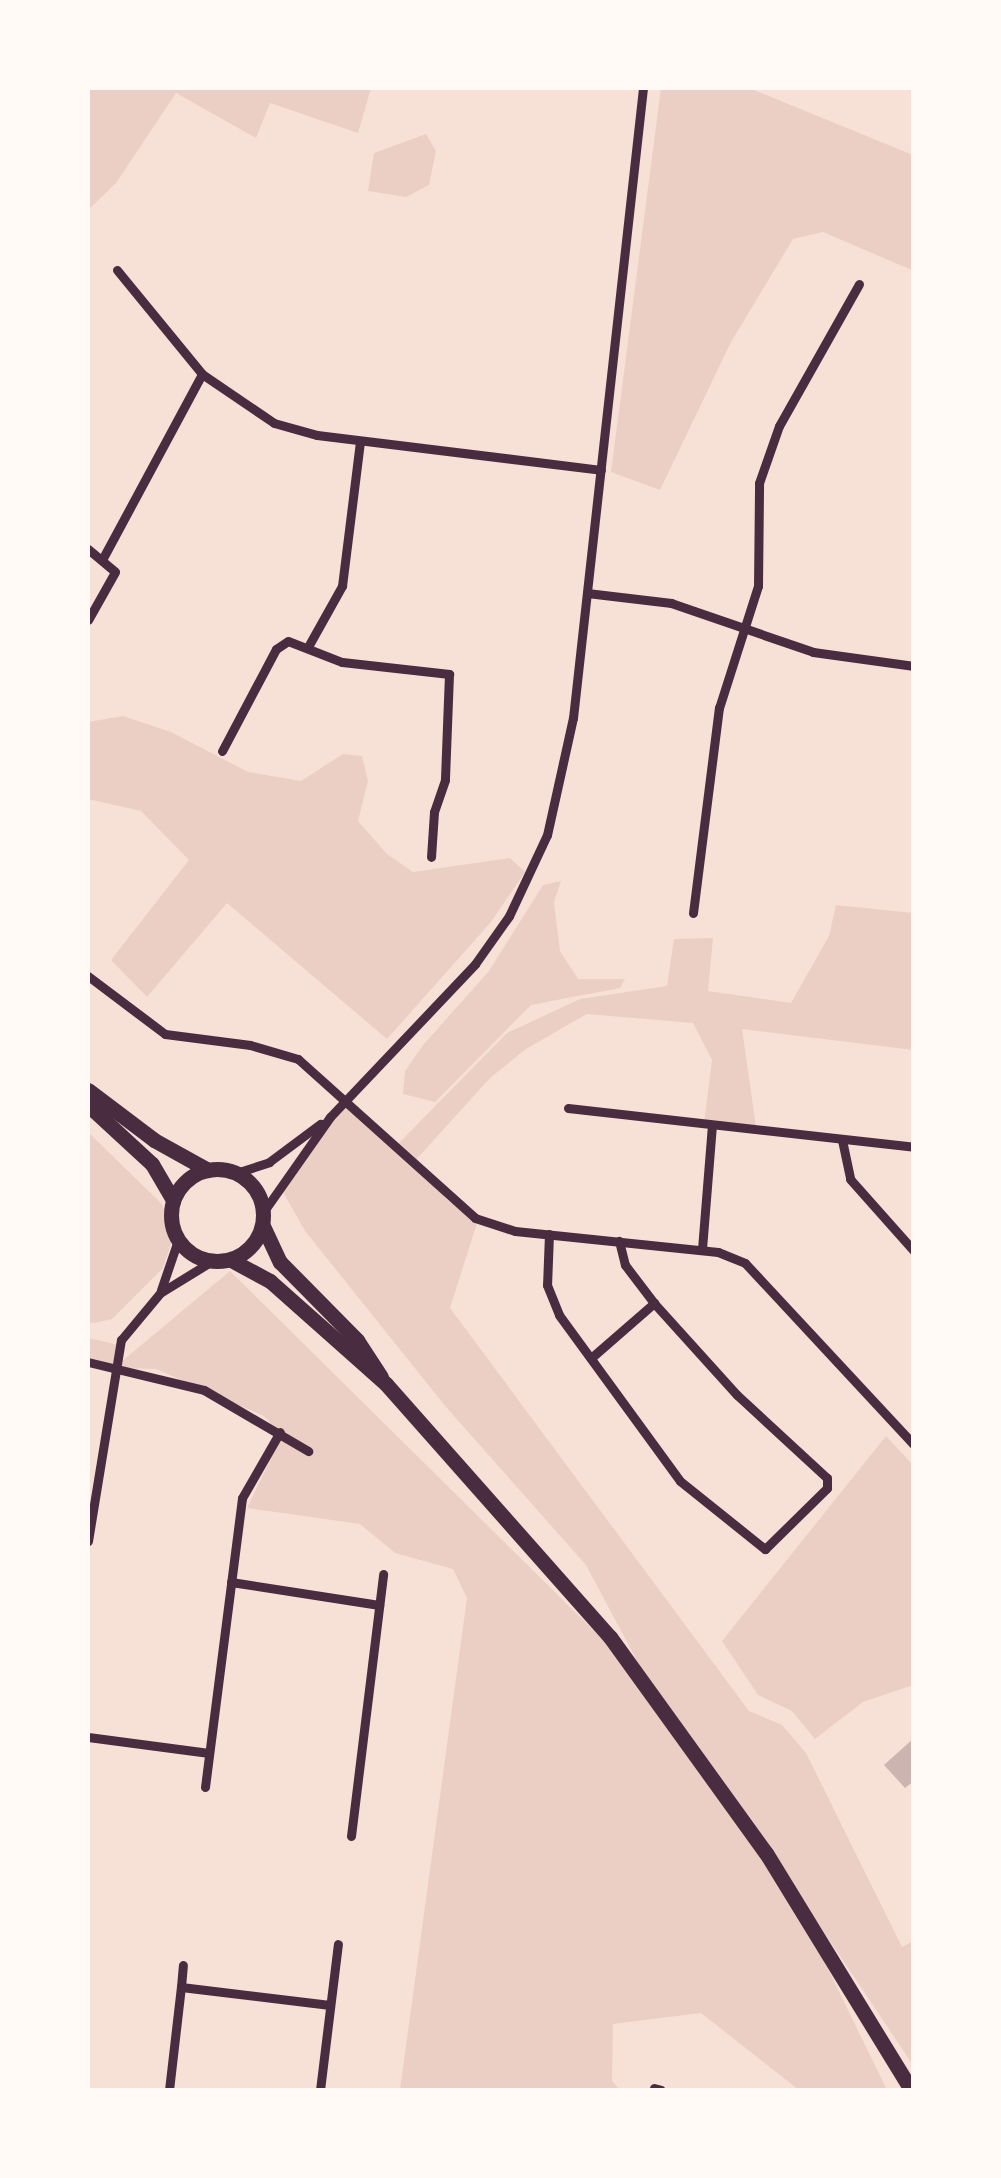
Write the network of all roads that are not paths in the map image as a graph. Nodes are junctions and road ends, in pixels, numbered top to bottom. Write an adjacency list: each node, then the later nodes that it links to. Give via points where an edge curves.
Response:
1 (643, 88): 6 (street)
2 (116, 270): 4 (street)
3 (859, 284): 11 (street, via 766,457 755,509 758,586)
4 (202, 374): 5 (street, via 274,423); 8 (street)
5 (360, 441): 6 (street); 12 (street, via 342,586)
6 (601, 470): 9 (street)
7 (88, 549): 8 (street)
8 (103, 558): 10 (street, via 115,572)
9 (586, 593): 11 (street, via 671,602); 19 (street, via 566,763 534,868 475,964)
10 (88, 620)
11 (746, 626): 13 (street, via 813,652); 16 (street, via 719,708)
12 (309, 645): 14 (street, via 288,641 276,649); 15 (street, via 342,662 449,674 445,780)
13 (914, 666)
14 (222, 750)
15 (430, 856)
16 (693, 913)
17 (88, 976): 19 (street, via 165,1034 284,1053)
18 (88, 1090): 26 (main road)
19 (346, 1101): 22 (street); 30 (street, via 475,1218)
20 (88, 1106): 28 (main road, via 152,1164)
21 (568, 1108): 23 (street)
22 (330, 1116): 27 (street, via 269,1162); 29 (street)
23 (712, 1125): 24 (street); 33 (street)
24 (842, 1140): 25 (street); 34 (street, via 850,1179)
25 (914, 1147)
26 (208, 1170): 27 (main road); 28 (main road, via 186,1180)
27 (236, 1173): 29 (main road, via 258,1192)
28 (174, 1200): 31 (main road)
29 (263, 1219): 35 (main road, via 254,1244); 42 (main road, via 280,1262 357,1340)
30 (549, 1234): 32 (street); 39 (street, via 551,1301)
31 (178, 1240): 36 (main road); 37 (street)
32 (619, 1241): 33 (street); 38 (street, via 624,1266)
33 (702, 1249): 44 (street, via 735,1258 764,1277)
34 (914, 1251)
35 (230, 1260): 36 (main road); 42 (main road, via 270,1281)
36 (212, 1262): 37 (street)
37 (160, 1292): 41 (street, via 121,1340)
38 (654, 1303): 39 (street); 39 (street, via 737,1396 828,1478 826,1488 764,1549 680,1480)
39 (591, 1358)
40 (88, 1362): 41 (street)
41 (114, 1367): 43 (street, via 204,1390); 46 (street)
42 (386, 1384): 60 (main road, via 542,1555 667,1710 766,1854)
43 (280, 1432): 45 (street); 48 (street, via 242,1498)
44 (914, 1445)
45 (308, 1451)
46 (88, 1541)
47 (383, 1574): 49 (street)
48 (231, 1582): 49 (street); 51 (street)
49 (378, 1604): 53 (street)
50 (88, 1738): 51 (street)
51 (209, 1753): 52 (street)
52 (205, 1786)
53 (351, 1836)
54 (338, 1944): 57 (street)
55 (183, 1964): 56 (street)
56 (181, 1987): 57 (street); 58 (street)
57 (330, 2005): 59 (street)
58 (169, 2090)
59 (320, 2090)
60 (911, 2090)

